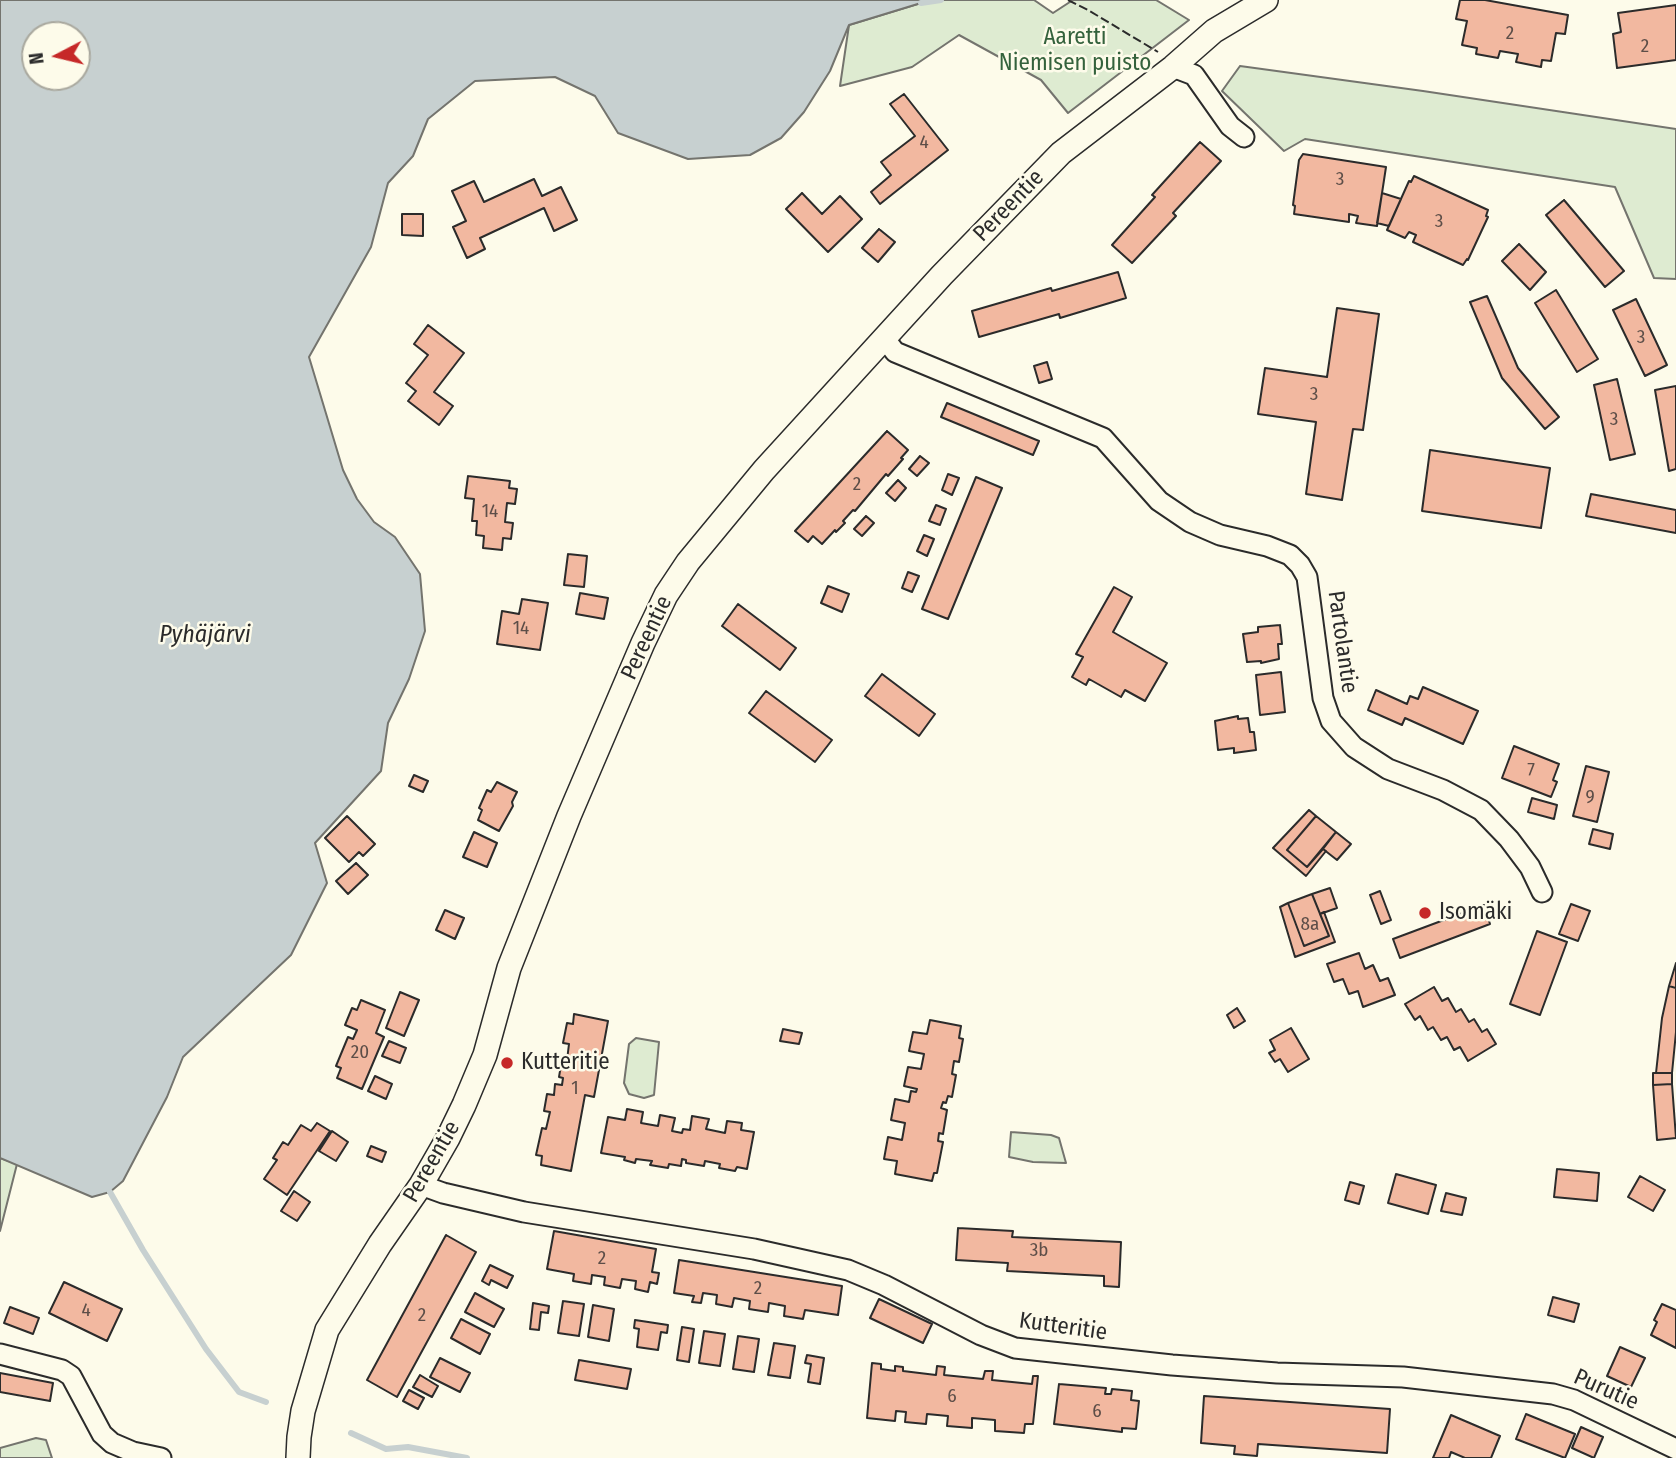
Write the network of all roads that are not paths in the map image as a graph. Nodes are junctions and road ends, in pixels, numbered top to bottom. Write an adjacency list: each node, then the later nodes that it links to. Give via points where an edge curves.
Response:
1 (1266, 0): 2 (street, Pereentie, via 1214,31)
2 (1173, 66): 3 (street, via 1194,75 1230,126); 4 (street, Pereentie, via 1061,153)
3 (1244, 137)
4 (885, 339): 5 (street, Partolantie, via 895,352 1103,438 1159,501 1190,522 1290,555 1307,577 1323,698 1331,721 1354,747 1388,769 1481,810 1530,867); 6 (street, Pereentie, via 764,470 666,595 579,791 509,968 480,1071)
5 (1542, 892)
6 (421, 1185): 8 (street, Kutteritie, via 524,1212 754,1249 848,1270 1015,1348 1277,1373 1403,1377); 11 (street, Pereentie, via 327,1329 307,1396)
7 (0, 1354): 10 (street, via 62,1370 71,1376 111,1443)
8 (1553, 1394): 9 (street, Purutie)
9 (1676, 1449)
10 (161, 1458)
11 (298, 1458)

